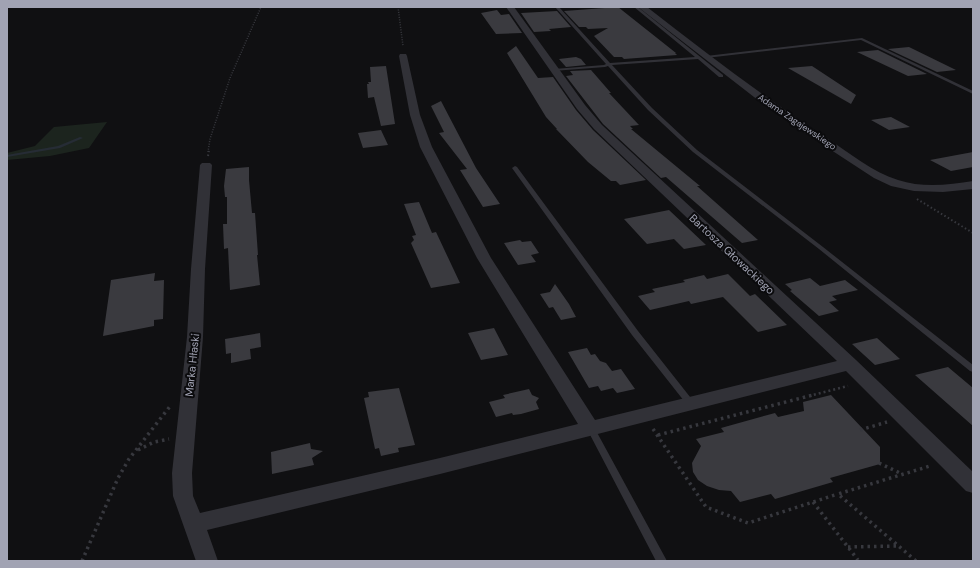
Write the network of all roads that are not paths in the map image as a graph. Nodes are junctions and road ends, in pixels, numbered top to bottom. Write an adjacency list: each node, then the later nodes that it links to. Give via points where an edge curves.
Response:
1 (510, 7): 8 (street, Bartosza Głowackiego)
2 (557, 7): 7 (lane)
3 (636, 7): 6 (lane)
4 (642, 7): 6 (street, Adama Zagajewskiego)
5 (403, 56): 17 (street, via 414,115 426,147 484,258)
6 (702, 57): 7 (lane); 9 (lane); 10 (lane, via 862,38); 13 (street, Adama Zagajewskiego, via 868,170 894,182 923,189)
7 (609, 64): 8 (lane); 15 (lane, via 650,109 695,151)
8 (554, 70): 14 (street, Bartosza Głowackiego, via 598,127)
9 (721, 76)
10 (973, 93)
11 (206, 165): 19 (street, Marka Hłaski, via 195,337 182,473 183,496)
12 (516, 168): 16 (lane, via 635,333)
13 (973, 185)
14 (850, 364): 16 (street); 18 (street, Bartosza Głowackiego)
15 (973, 369)
16 (691, 404): 17 (street)
17 (591, 429): 19 (street); 21 (lane)
18 (973, 485)
19 (193, 524): 20 (street, Marka Hłaski)
20 (207, 561)
21 (662, 561)

